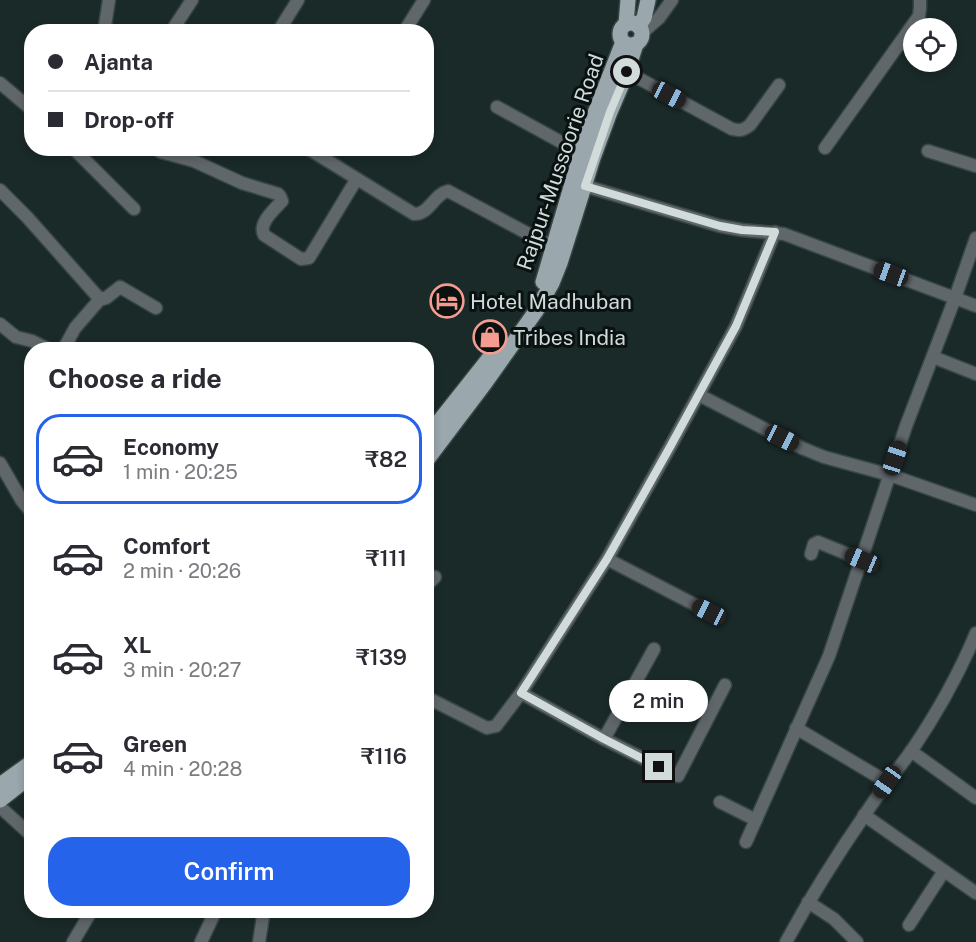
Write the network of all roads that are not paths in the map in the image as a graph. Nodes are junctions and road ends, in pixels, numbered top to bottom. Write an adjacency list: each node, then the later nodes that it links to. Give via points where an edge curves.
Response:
1 (110, 0): 9 (street)
2 (192, 0): 10 (street)
3 (298, 0): 11 (street)
4 (424, 0): 12 (street)
5 (648, 0): 13 (main road, Rajpur-Mussoorie Road, via 644,18)
6 (672, 0): 13 (street, via 659,18)
7 (920, 0): 19 (street, via 919,16)
8 (626, 1): 13 (main road, Rajpur-Mussoorie Road)
9 (106, 24)
10 (176, 24)
11 (283, 24)
12 (409, 24)
13 (633, 34): 14 (main road, Rajpur-Mussoorie Road); 21 (main road, Rajpur-Mussoorie Road, via 595,113)
14 (627, 72): 15 (street, via 739,131 750,125); 27 (main road, Rajpur-Mussoorie Road)
15 (779, 85)
16 (2, 87): 17 (street)
17 (24, 104)
18 (497, 107): 21 (street)
19 (825, 148)
20 (928, 151): 25 (street)
21 (581, 153): 32 (main road, Rajpur-Mussoorie Road)
22 (81, 156): 29 (street)
23 (176, 156): 26 (street, via 278,194 282,201 263,224 262,232 301,259 309,258)
24 (328, 156): 26 (street)
25 (976, 166)
26 (356, 180): 32 (street, via 418,215 448,192)
27 (585, 186): 30 (street, via 720,226); 44 (main road, Rajpur-Mussoorie Road, via 552,283 536,311)
28 (0, 190): 33 (street)
29 (134, 209)
30 (775, 232): 34 (street); 42 (street, via 736,326)
31 (976, 238): 34 (street)
32 (553, 247): 43 (main road, Rajpur-Mussoorie Road, via 534,300)
33 (101, 298): 36 (street, via 120,287); 39 (street)
34 (955, 298): 35 (street); 40 (street)
35 (976, 306)
36 (156, 308)
37 (0, 324): 38 (street, via 16,337)
38 (34, 342)
39 (67, 342)
40 (933, 357): 41 (street); 46 (street)
41 (976, 374)
42 (699, 395): 46 (street, via 802,448); 50 (street)
43 (434, 428)
44 (434, 450)
45 (0, 463): 47 (street)
46 (890, 475): 48 (street); 51 (street)
47 (24, 503)
48 (976, 505)
49 (811, 554): 51 (street, via 818,542)
50 (607, 559): 52 (street); 56 (street)
51 (862, 560): 58 (street, via 829,656)
52 (709, 612)
53 (976, 633): 60 (street, via 956,677)
54 (654, 649): 59 (street)
55 (725, 685): 59 (street, via 678,776)
56 (521, 693): 57 (street, via 496,726 487,728); 59 (street)
57 (434, 701)
58 (796, 728): 63 (street); 70 (street)
59 (604, 739)
60 (911, 751): 63 (street); 65 (street)
61 (24, 768): 64 (main road)
62 (24, 781): 66 (main road)
63 (887, 782): 69 (street)
64 (0, 785)
65 (976, 798)
66 (0, 800)
67 (720, 802): 70 (street)
68 (0, 807): 71 (street)
69 (864, 815): 73 (street); 75 (street)
70 (756, 820): 72 (street)
71 (24, 829)
72 (746, 842)
73 (944, 871): 74 (street); 79 (street)
74 (976, 893)
75 (808, 902): 83 (street); 84 (street, via 834,919)
76 (87, 918): 80 (street)
77 (212, 918): 81 (street)
78 (263, 918): 82 (street)
79 (909, 925)
80 (73, 942)
81 (201, 942)
82 (259, 942)
83 (786, 942)
84 (857, 942)

